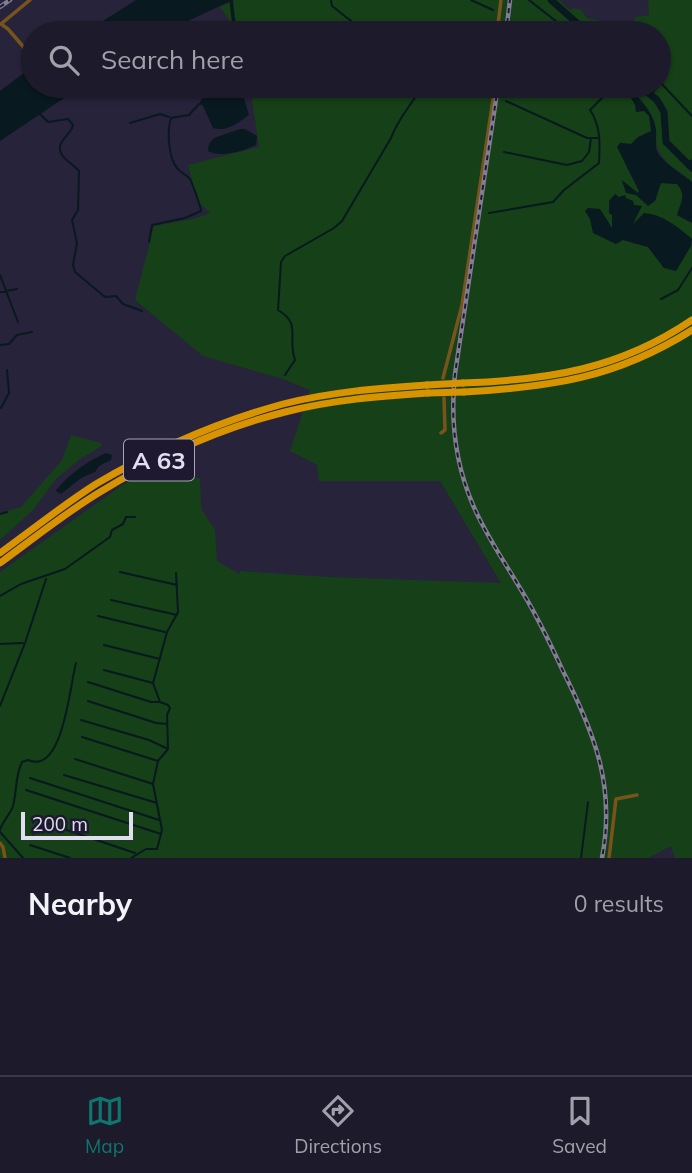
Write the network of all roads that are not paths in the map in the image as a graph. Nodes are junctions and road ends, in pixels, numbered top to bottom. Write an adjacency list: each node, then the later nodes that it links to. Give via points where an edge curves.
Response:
1 (30, 0): 4 (street, via 1,24)
2 (501, 0): 3 (street)
3 (498, 21)
4 (21, 44)
5 (493, 98): 8 (street, via 462,305)
6 (692, 320): 9 (highway, A 63, via 635,353 586,370)
7 (692, 330): 9 (highway, A 63, via 638,359 587,377 537,386)
8 (443, 378)
9 (463, 387): 12 (highway, A 63, bridge, via 337,394 284,404 220,425 95,485); 13 (highway, A 63, bridge, via 338,402 223,431 99,492)
10 (443, 398): 11 (street, via 445,430)
11 (441, 433)
12 (0, 552)
13 (0, 563)
14 (637, 795): 17 (street, via 616,799)
15 (0, 843): 16 (street)
16 (5, 858)
17 (609, 858)

